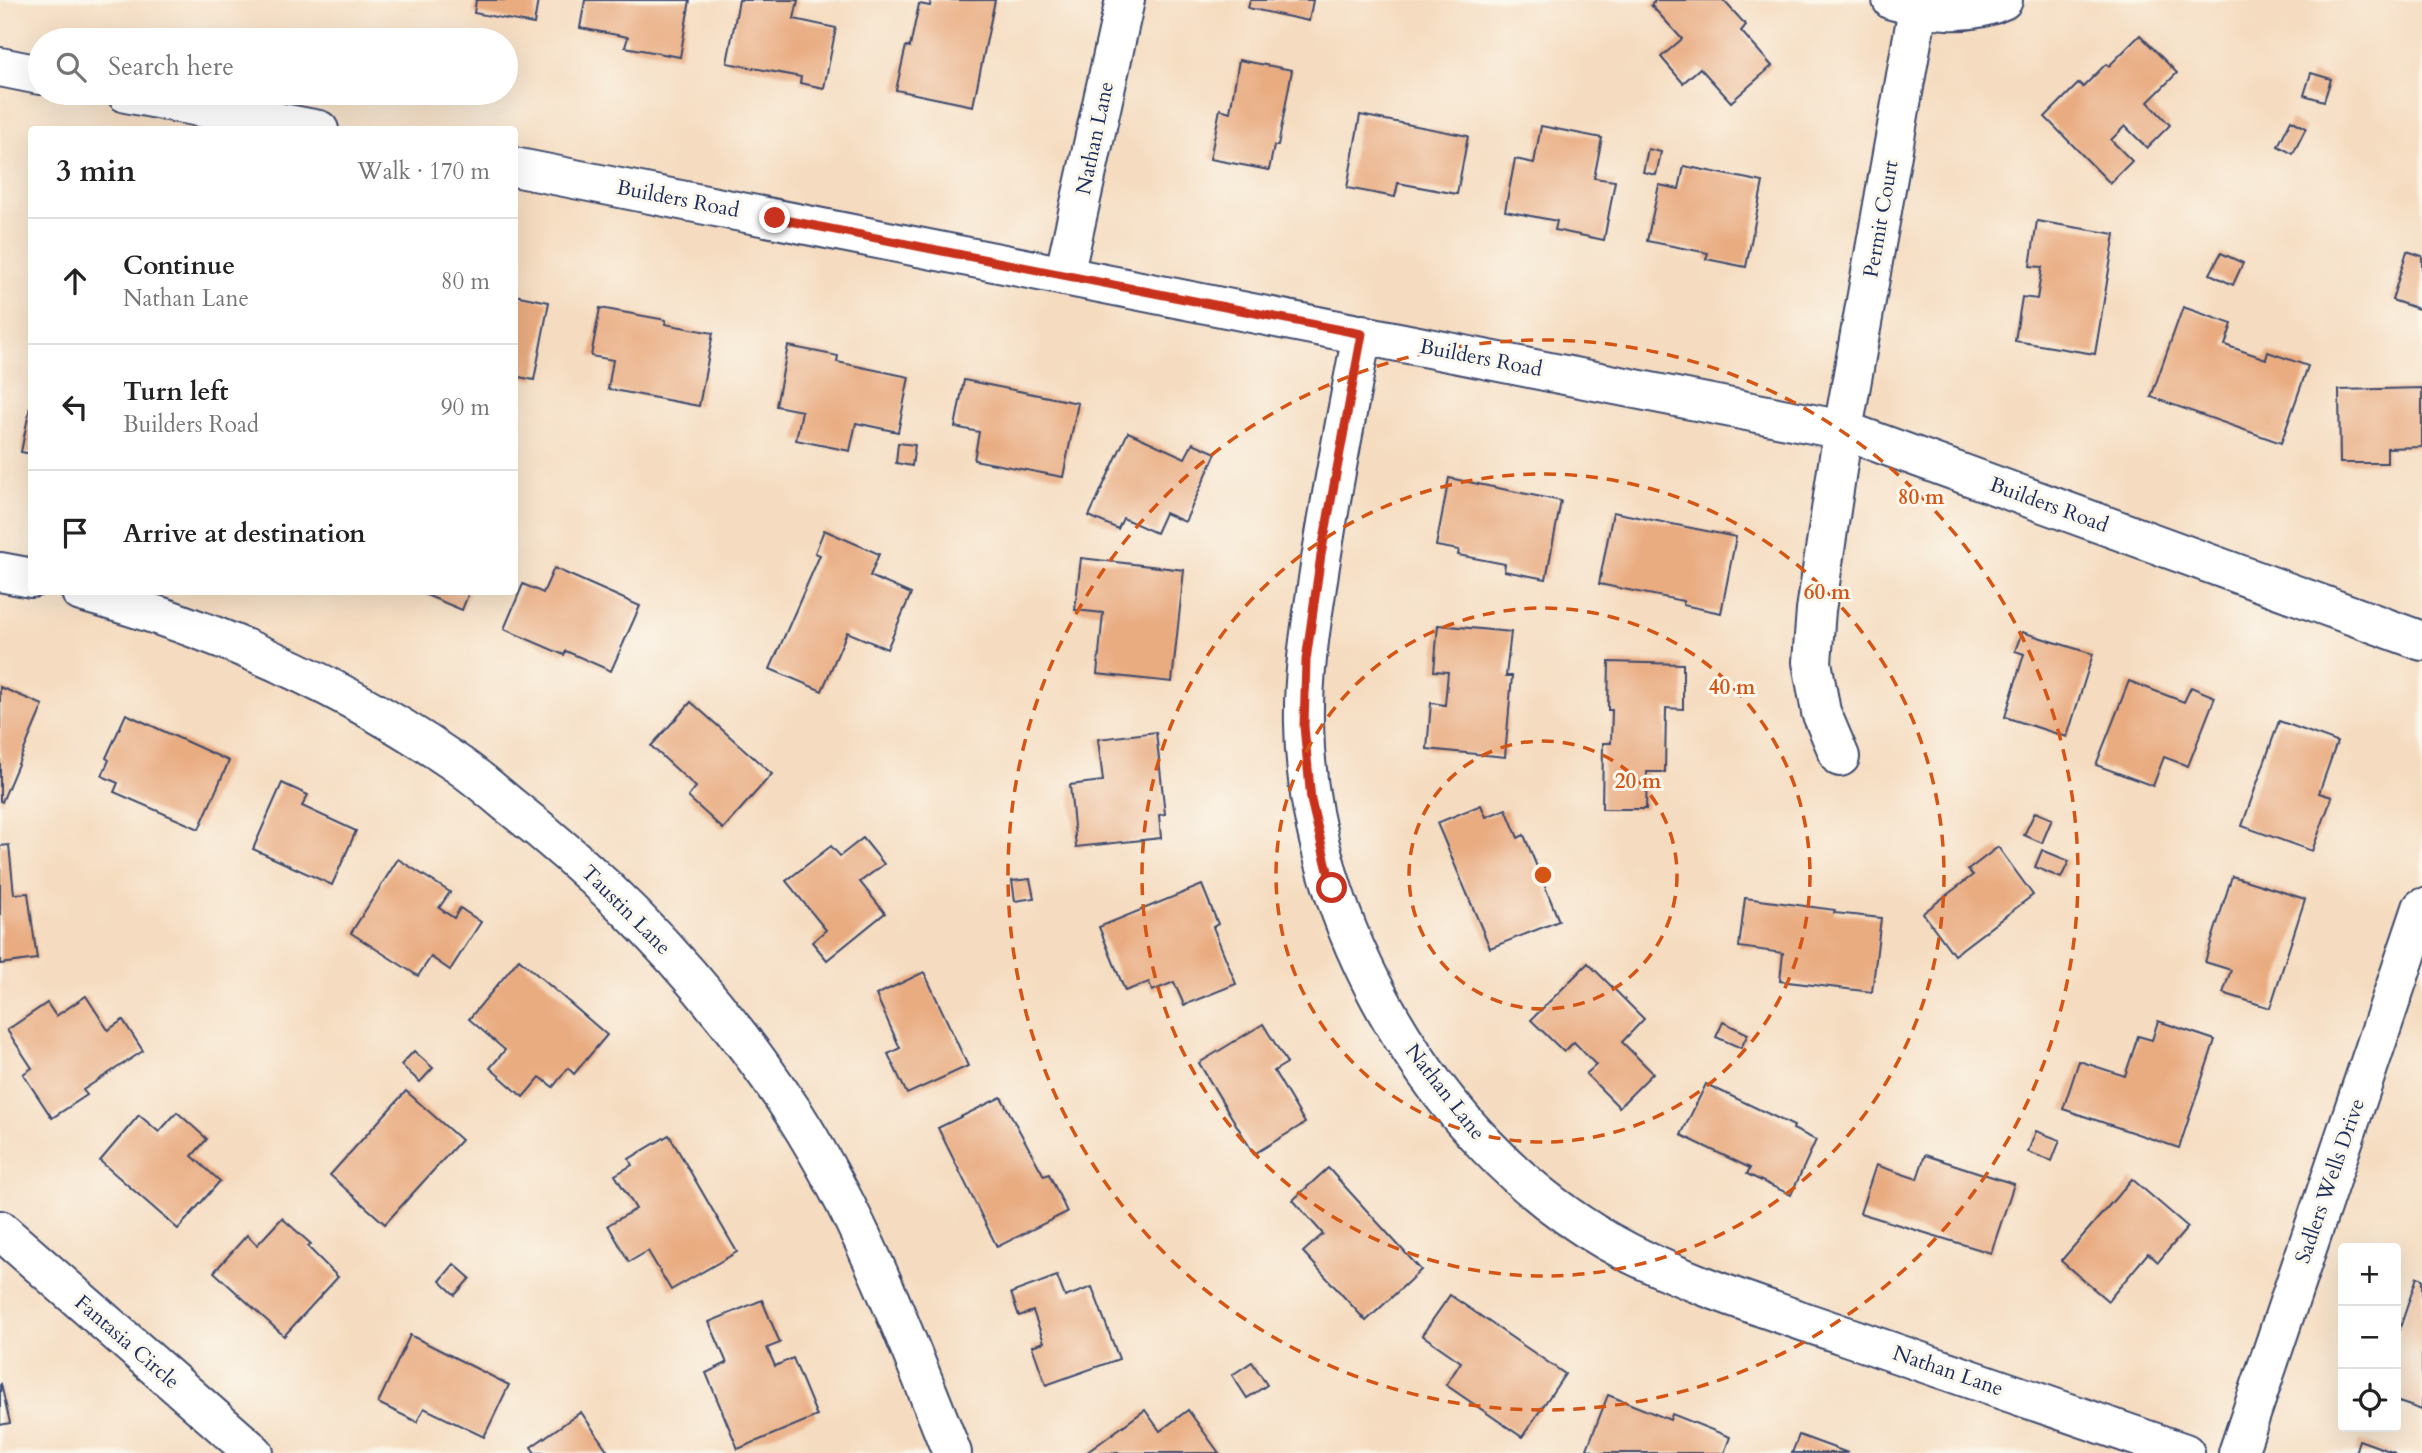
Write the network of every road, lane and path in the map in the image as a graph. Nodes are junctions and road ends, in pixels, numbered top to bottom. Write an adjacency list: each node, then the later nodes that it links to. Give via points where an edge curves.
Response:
1 (1125, 0): 9 (street, Nathan Lane)
2 (2003, 0): 3 (street, Permit Court, via 1958,10)
3 (1905, 4): 11 (street, Permit Court)
4 (0, 67): 5 (street)
5 (28, 73)
6 (189, 105): 7 (street)
7 (298, 126)
8 (518, 168): 9 (street, Builders Road)
9 (1064, 276): 10 (street, Builders Road)
10 (1362, 334): 11 (street, Builders Road); 21 (street, Nathan Lane, via 1306,660 1304,726 1311,800 1332,888 1358,959 1396,1029 1457,1114 1511,1169 1572,1218 1690,1282)
11 (1843, 430): 15 (street, Builders Road); 16 (street, Permit Court, via 1812,662 1821,712)
12 (0, 572): 13 (street)
13 (28, 577)
14 (92, 595): 20 (street, Taustin Lane, via 141,608 256,652 359,703 455,762 563,846 645,925 720,1011 796,1117 853,1220)
15 (2422, 640)
16 (1840, 757)
17 (2422, 908): 22 (street, Sadlers Wells Drive)
18 (0, 1230): 19 (street, Fantasia Circle)
19 (254, 1453)
20 (952, 1453)
21 (2185, 1453)
22 (2238, 1453)

